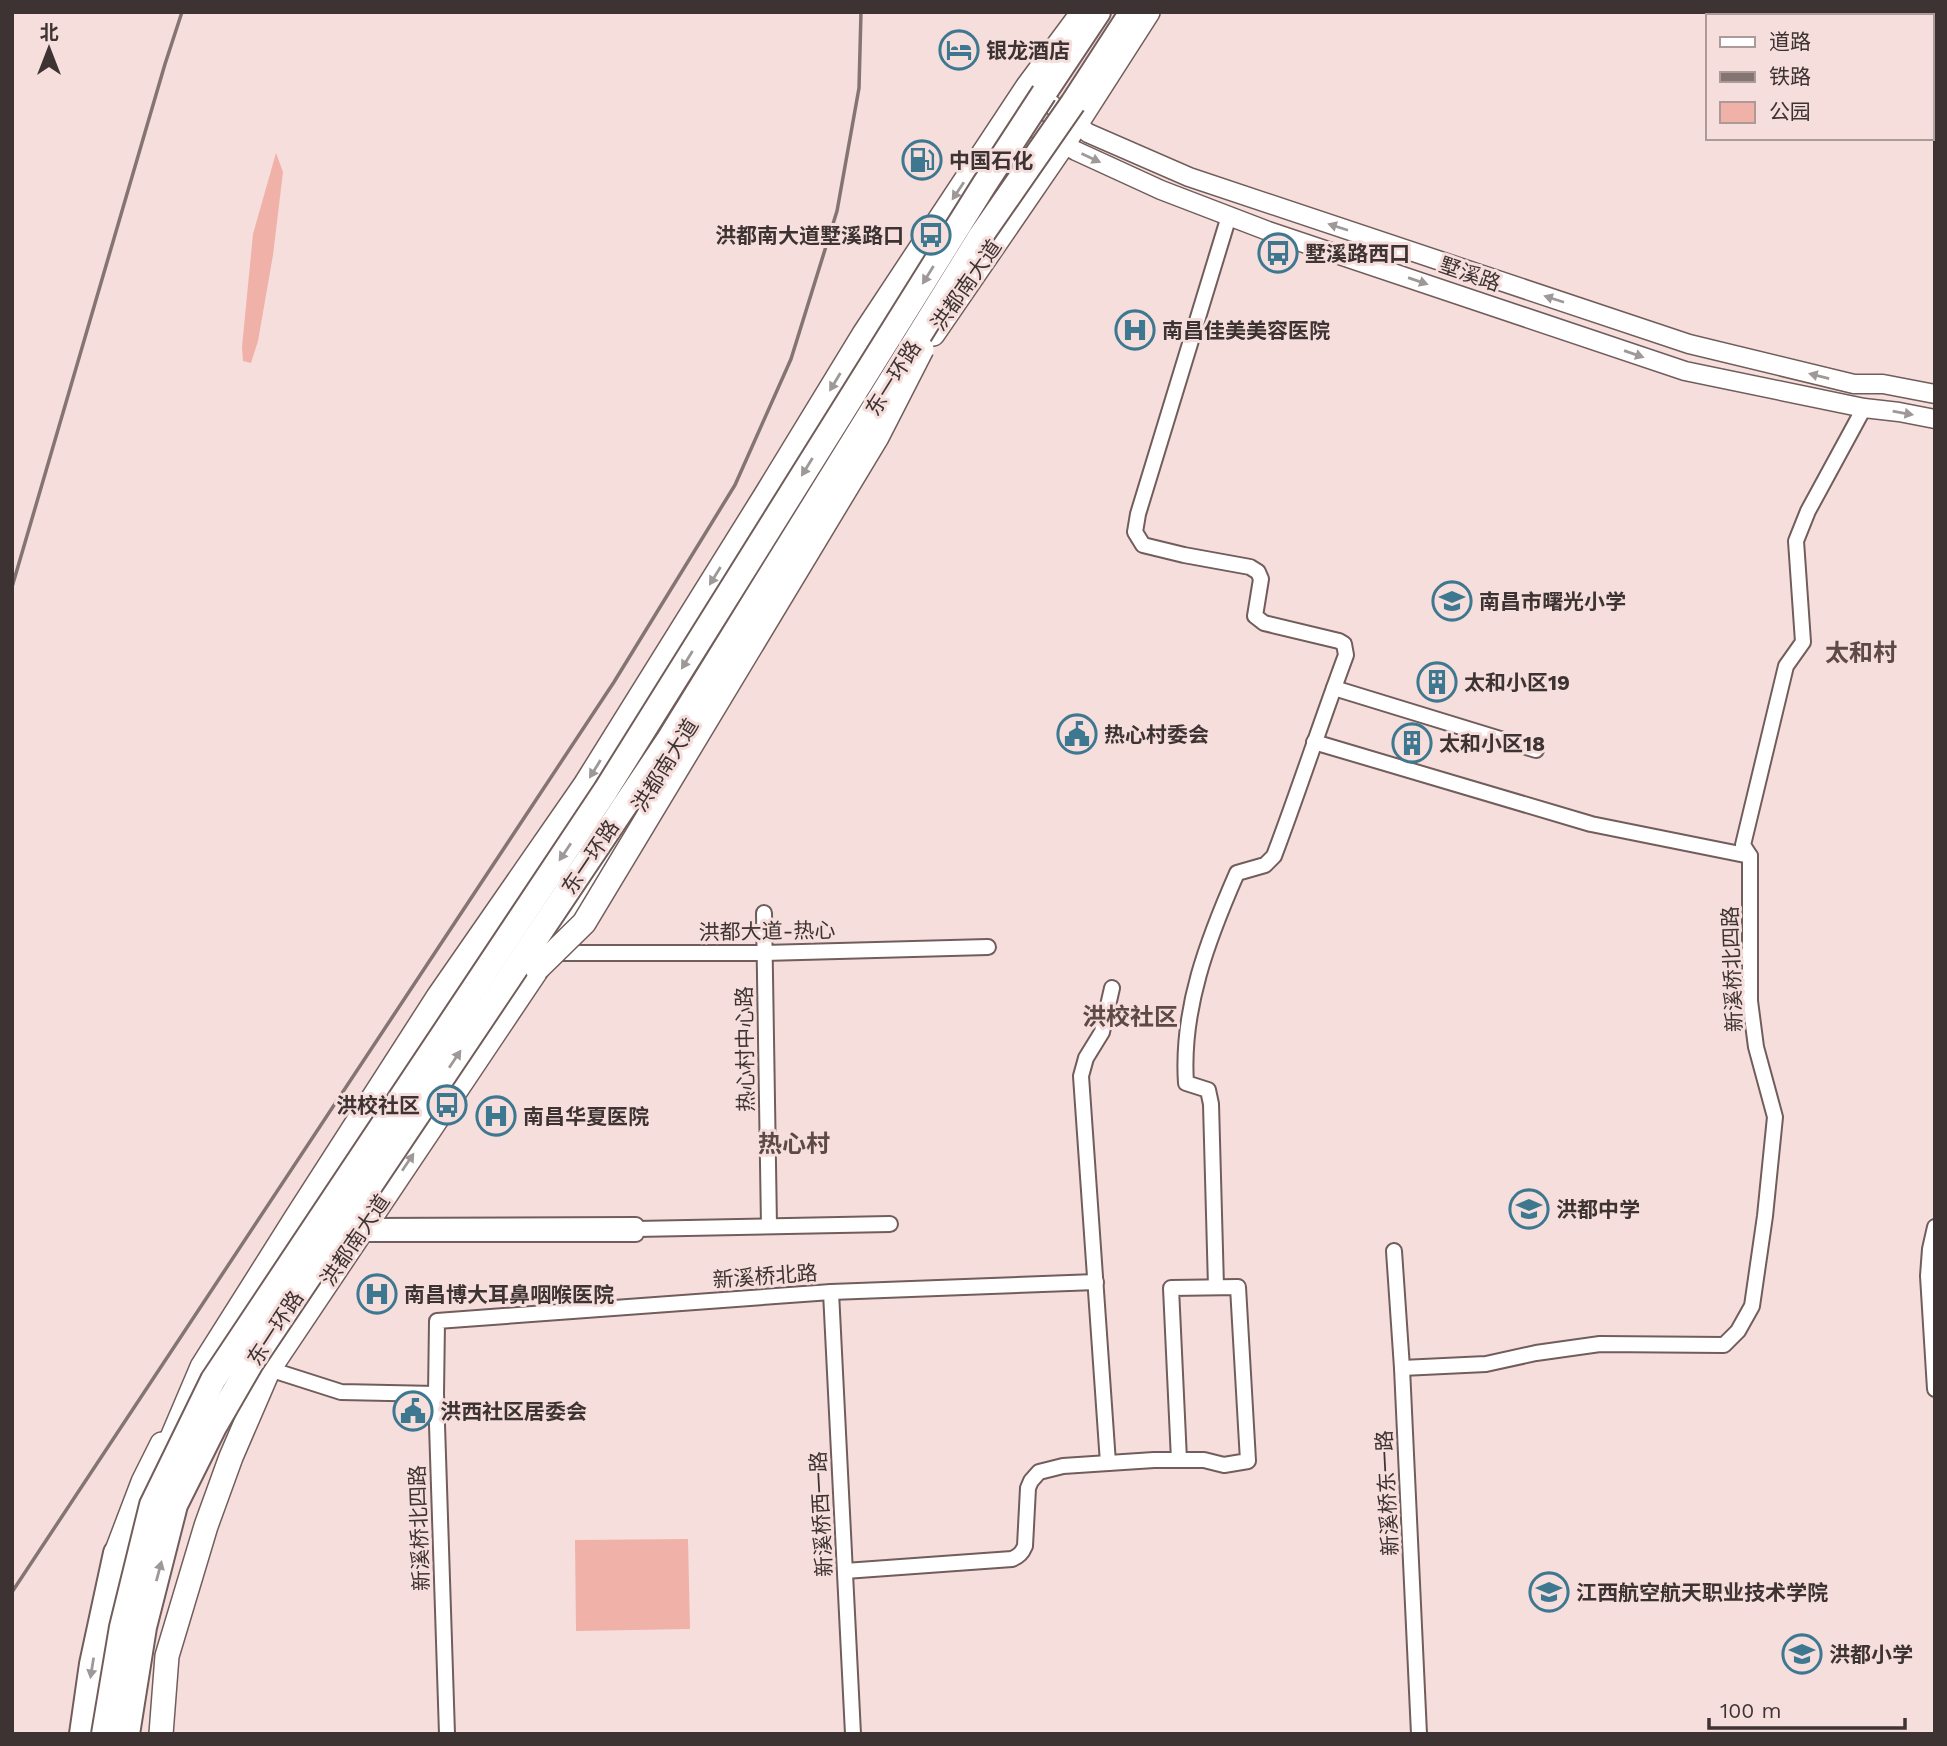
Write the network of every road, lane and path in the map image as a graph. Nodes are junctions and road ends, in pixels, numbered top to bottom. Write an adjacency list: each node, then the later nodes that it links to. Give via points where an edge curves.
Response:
1 (1083, 12): 5 (main road)
2 (1098, 12): 41 (highway, 东一环路, one-way to 41, bridge, via 984,185 606,790 213,1380 152,1504 122,1627)
3 (1132, 12): 9 (highway, 东一环路, bridge)
4 (1148, 12): 7 (main road, 洪都南大道)
5 (1028, 86): 6 (main road); 7 (street, 墅溪路)
6 (1009, 114): 7 (street, 墅溪路); 31 (main road, one-way to 31, via 864,334 585,785 439,997)
7 (1070, 134): 8 (street, 墅溪路, one-way to 8, via 1076,150); 10 (street, 墅溪路, one-way to 7, via 1883,384 1854,384 1689,344 1189,177 1088,133); 20 (main road, 洪都南大道, via 891,395)
8 (1229, 216): 11 (street, 墅溪路, one-way to 11, via 1685,371); 13 (street, via 1135,532 1143,545 1258,572 1255,616 1264,623 1344,644 1346,655)
9 (980, 237): 20 (main road, bridge, via 877,437 592,911); 43 (highway, 东一环路, one-way to 9, bridge, via 144,1627 176,1505 214,1427 251,1363 668,741)
10 (1935, 394)
11 (1864, 408): 12 (street, 墅溪路, one-way to 12); 16 (street, 新溪桥北四路, via 1796,541 1803,642 1786,666 1743,845)
12 (1935, 419)
13 (1334, 688): 14 (street); 15 (street)
14 (1314, 742): 16 (street, via 1591,824); 28 (street, via 1273,856 1265,864 1237,873 1200,970 1189,1017 1186,1083 1208,1090 1211,1104)
15 (1536, 750)
16 (1750, 856): 32 (street, 新溪桥北四路, via 1750,1001 1774,1117 1752,1307 1738,1331 1724,1345 1600,1344 1486,1364)
17 (764, 913): 19 (street, 热心村中心路)
18 (988, 947): 19 (street, 洪都大道-热心)
19 (764, 953): 20 (street, 洪都大道-热心); 23 (street, 热心村中心路)
20 (542, 961): 25 (main road, 洪都南大道, one-way to 20)
21 (1112, 988): 27 (street, via 1102,1032 1081,1076)
22 (890, 1224): 23 (street)
23 (769, 1226): 25 (street, via 636,1229 636,1234)
24 (1935, 1227): 34 (street, via 1928,1276)
25 (362, 1230): 33 (main road, 洪都南大道)
26 (1394, 1251): 32 (street, 新溪桥东一路)
27 (1096, 1282): 29 (street, 新溪桥北路); 37 (street)
28 (1216, 1287): 36 (street, via 1171,1288); 36 (street, via 1238,1287 1248,1461 1224,1465)
29 (831, 1292): 30 (street, 新溪桥北路); 39 (street, 新溪桥西一路)
30 (437, 1321): 35 (street, 新溪桥北四路)
31 (202, 1367): 38 (main road, via 143,1482); 42 (main road, via 156,1474 115,1639)
32 (1402, 1368): 48 (street, 新溪桥东一路)
33 (266, 1375): 35 (street, via 341,1392); 44 (main road, via 218,1455 177,1570 155,1651); 45 (main road, 洪都南大道, via 206,1526 167,1656)
34 (1935, 1389)
35 (436, 1394): 46 (street, 新溪桥北四路)
36 (1179, 1460): 37 (street)
37 (1108, 1463): 39 (street, via 1039,1472 1028,1488 1025,1546 1012,1559)
38 (116, 1553): 40 (highway, one-way to 40)
39 (845, 1571): 47 (street, 新溪桥西一路)
40 (82, 1734)
41 (104, 1734)
42 (110, 1734)
43 (127, 1734)
44 (145, 1734)
45 (161, 1734)
46 (447, 1734)
47 (853, 1734)
48 (1419, 1734)

